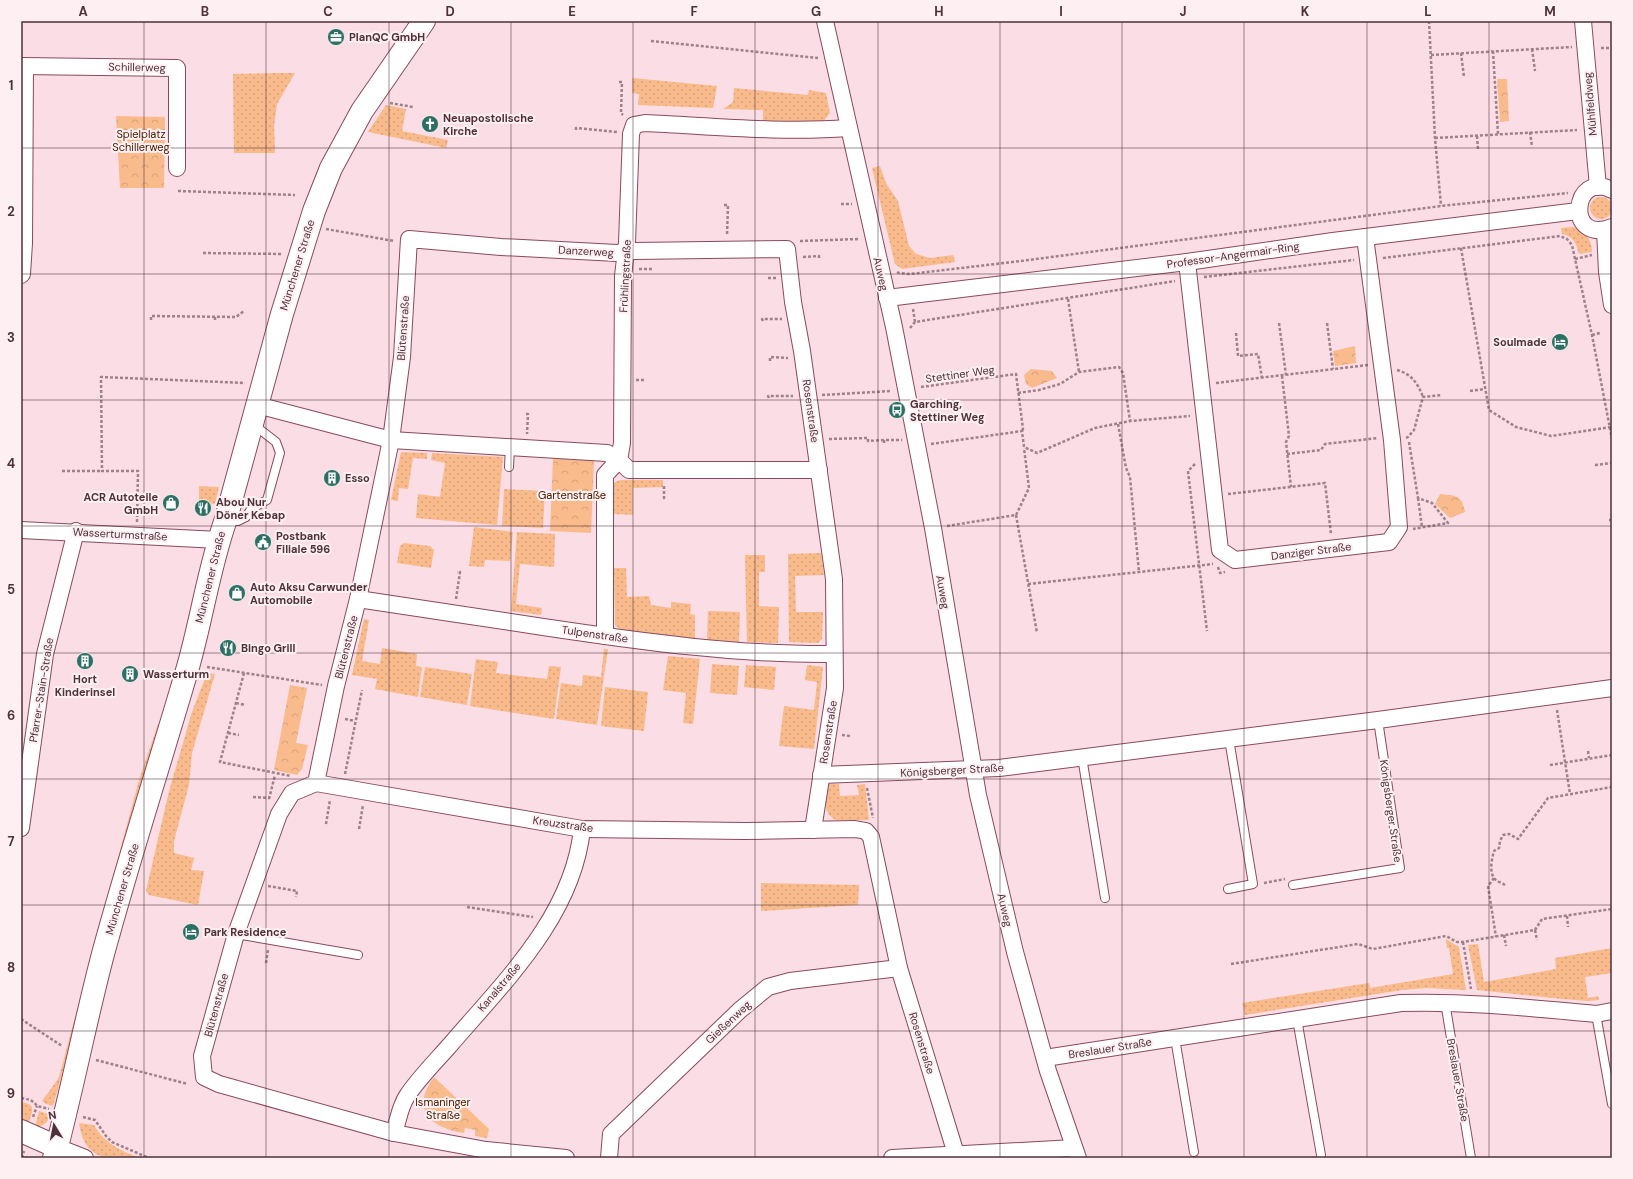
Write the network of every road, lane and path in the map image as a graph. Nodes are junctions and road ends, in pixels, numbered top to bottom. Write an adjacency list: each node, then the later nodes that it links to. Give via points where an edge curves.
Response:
1 (424, 21): 94 (street, Münchener Straße, via 362,111 331,168 314,211)
2 (826, 21): 20 (street, Auweg)
3 (1429, 21): 11 (path)
4 (1583, 21): 8 (street, Mühlfeldweg)
5 (1571, 40): 8 (path)
6 (651, 41): 12 (path)
7 (1532, 49): 8 (path); 9 (path); 14 (path)
8 (1576, 49): 31 (street, Mühlfeldweg)
9 (1493, 51): 10 (path); 24 (path)
10 (1461, 53): 11 (path); 15 (path)
11 (1432, 55): 26 (path)
12 (822, 58)
13 (23, 66): 30 (street, Schillerweg, via 177,68); 59 (street, via 24,243)
14 (1535, 71)
15 (1464, 77)
16 (619, 82): 19 (path, via 622,82)
17 (384, 102): 18 (path)
18 (413, 107)
19 (621, 113)
20 (848, 128): 23 (street, via 736,128 645,123 634,125); 61 (street, Auweg)
21 (576, 130): 23 (path)
22 (1530, 132): 24 (path); 27 (path, via 1577,130); 28 (path)
23 (630, 134): 48 (street, Frühlingstraße)
24 (1498, 134): 25 (path)
25 (1477, 136): 26 (path); 29 (path)
26 (1435, 138): 38 (path)
27 (1578, 138)
28 (1532, 147)
29 (1478, 149)
30 (177, 168)
31 (1605, 188): 39 (street, via 1590,189 1583,195)
32 (178, 191): 34 (path)
33 (1572, 192): 38 (path)
34 (295, 195)
35 (840, 204): 36 (path)
36 (852, 204)
37 (724, 205): 47 (path, via 728,205)
38 (1441, 206): 58 (path, via 1021,261 910,274)
39 (1578, 211): 41 (street, via 1581,220 1587,226 1596,230); 42 (street, Professor-Angermair-Ring)
40 (320, 228): 43 (path)
41 (1608, 229): 63 (street, via 1607,272)
42 (1365, 237): 55 (street, Professor-Angermair-Ring); 78 (street, Danziger Straße)
43 (376, 238)
44 (409, 239): 48 (street, Danzerweg, via 501,247); 106 (street, Blütenstraße, via 402,357)
45 (1460, 248): 52 (path); 75 (path, via 1560,236 1567,239 1572,245); 85 (path)
46 (787, 249): 47 (street, Danzerweg); 115 (street, Rosenstraße, via 792,302)
47 (726, 250): 48 (street, Danzerweg)
48 (626, 252): 111 (street, Frühlingstraße, via 623,276 622,443)
49 (203, 253): 50 (path)
50 (285, 254)
51 (801, 257): 53 (path, via 819,256)
52 (1377, 258)
53 (819, 259)
54 (1355, 260): 60 (path)
55 (1187, 262): 60 (street, Danziger Straße); 61 (street, Professor-Angermair-Ring)
56 (634, 269): 57 (path)
57 (652, 271)
58 (895, 271)
59 (21, 275)
60 (1189, 279): 62 (path); 84 (street, Danziger Straße)
61 (887, 298): 86 (street, Auweg)
62 (1068, 299): 70 (path); 80 (path)
63 (1612, 305)
64 (244, 310): 65 (path, via 236,317)
65 (215, 317): 67 (path, via 151,316); 68 (path)
66 (789, 319): 69 (path, via 762,319)
67 (151, 320)
68 (215, 321)
69 (763, 321)
70 (915, 322)
71 (1279, 323): 81 (path)
72 (1327, 323): 79 (path)
73 (1236, 333): 83 (path, via 1238,356 1258,354)
74 (1600, 333): 75 (path)
75 (1592, 335): 99 (path)
76 (790, 358): 77 (path, via 770,357)
77 (770, 361)
78 (1386, 367): 79 (path); 92 (path, via 1406,372 1413,378); 103 (street, Danziger Straße)
79 (1333, 369): 81 (path)
80 (1079, 372): 88 (path, via 1060,384); 97 (path, via 1120,366)
81 (1286, 375): 82 (path)
82 (1282, 376): 83 (path); 110 (path, via 1289,436 1286,442)
83 (1262, 378): 84 (path)
84 (1201, 385): 134 (street, Danziger Straße, via 1220,550 1235,560)
85 (1485, 389): 87 (path); 99 (path, via 1489,410 1516,427 1551,436)
86 (899, 391): 88 (path, Stettiner Weg, via 1016,374); 89 (path, Stettiner Weg); 107 (street, Auweg)
87 (1470, 391)
88 (1018, 393): 100 (path)
89 (820, 395)
90 (1442, 395): 92 (path)
91 (796, 396): 93 (path, via 768,396)
92 (1423, 397): 102 (path, via 1414,430)
93 (769, 398)
94 (257, 405): 106 (street); 117 (path, via 250,383 101,377); 125 (street, Münchener Straße); 125 (lane, via 276,442 280,453 278,461 266,500 238,521)
95 (526, 414): 101 (path)
96 (1197, 415): 97 (path)
97 (1130, 421): 98 (path)
98 (1118, 424): 109 (path, via 1095,428 1037,453); 137 (path, via 1130,478)
99 (1610, 427): 105 (path)
100 (1022, 431): 107 (path); 109 (path)
101 (527, 437)
102 (1408, 437): 103 (path); 122 (path)
103 (1391, 438): 110 (path, via 1324,444 1321,450); 134 (street, Danziger Straße, via 1398,527 1389,542)
104 (825, 439): 107 (path, via 868,438 868,441)
105 (1612, 439)
106 (391, 440): 108 (street); 140 (street, Blütenstraße)
107 (909, 443): 167 (street, Auweg, via 933,528)
108 (510, 447): 111 (street, via 607,453); 114 (lane)
109 (1024, 447): 123 (path, via 1029,488)
110 (1287, 454): 119 (path)
111 (619, 460): 115 (street, via 629,470); 144 (street, via 605,475)
112 (1612, 462): 113 (path)
113 (1596, 466)
114 (509, 467)
115 (819, 470): 145 (street, Rosenstraße, via 834,579)
116 (62, 471): 117 (path)
117 (102, 471): 127 (path, via 138,471)
118 (664, 478): 121 (path)
119 (1291, 487): 120 (path); 134 (path, via 1325,483)
120 (1221, 495)
121 (663, 498)
122 (1418, 498): 128 (path); 128 (path, via 1432,503 1448,523)
123 (1016, 515): 126 (path); 139 (path)
124 (979, 516): 126 (path)
125 (226, 519): 133 (street, Münchener Straße)
126 (982, 520): 132 (path, via 945,526)
127 (137, 524)
128 (1422, 527): 130 (path)
129 (21, 530): 131 (street, Wasserturmstraße)
130 (1406, 530)
131 (76, 532): 133 (street, Wasserturmstraße); 178 (street, Pfarrer-Stain-Straße, via 45,654)
132 (946, 534)
133 (219, 540): 146 (street, Münchener Straße)
134 (1332, 548)
135 (1200, 565): 137 (path); 138 (path, via 1215,563 1220,572); 142 (path)
136 (457, 572): 141 (path, via 460,572)
137 (1139, 572): 139 (path)
138 (1228, 572)
139 (1028, 584): 143 (path)
140 (358, 599): 144 (street, Tulpenstraße); 171 (street, Blütenstraße)
141 (456, 603)
142 (1207, 631)
143 (1038, 633)
144 (605, 636): 145 (street, Tulpenstraße, via 708,648)
145 (834, 654): 169 (street, Rosenstraße, via 835,688)
146 (188, 665): 147 (path); 214 (street, Münchener Straße, via 104,952)
147 (244, 673): 148 (path); 151 (path)
148 (326, 686)
149 (1612, 688): 157 (street, Königsberger Straße)
150 (362, 690): 155 (path)
151 (236, 703): 152 (path); 158 (path)
152 (245, 705)
153 (1556, 708): 165 (path)
154 (338, 717): 155 (path)
155 (356, 719): 156 (path); 172 (path, via 351,752)
156 (360, 719)
157 (1378, 720): 160 (street, Königsberger Straße); 187 (lane, Königsberger Straße, via 1400,868)
158 (228, 733): 159 (path); 170 (path, via 220,762)
159 (239, 735)
160 (1230, 739): 163 (street, Königsberger Straße); 186 (lane)
161 (1588, 751): 164 (path)
162 (1612, 755): 164 (path)
163 (1082, 757): 167 (street, Königsberger Straße); 191 (lane)
164 (1589, 758): 165 (path)
165 (1565, 762): 166 (path); 175 (path)
166 (1550, 765)
167 (974, 770): 168 (street, Königsberger Straße); 215 (street, Auweg, via 1015,952)
168 (865, 774): 169 (street, Königsberger Straße); 183 (path, via 875,831)
169 (821, 775): 182 (street, Rosenstraße)
170 (297, 777)
171 (316, 782): 172 (street, Kreuzstraße); 185 (street, Blütenstraße, via 292,793 279,814)
172 (337, 786): 174 (street, Kreuzstraße); 179 (path)
173 (1612, 787): 175 (path)
174 (365, 791): 180 (street, Kreuzstraße); 181 (path)
175 (1570, 794): 184 (path, via 1548,798 1518,839 1509,834 1503,835 1499,848 1494,851 1492,857)
176 (253, 797): 177 (path)
177 (270, 798)
178 (22, 820)
179 (326, 824)
180 (582, 829): 182 (street, Kreuzstraße); 195 (street, Kanalstraße, via 579,852 566,888)
181 (359, 830)
182 (813, 830): 183 (street, via 855,829 866,831)
183 (871, 838): 206 (street, Rosenstraße)
184 (1494, 878): 188 (path); 200 (path, via 1488,886)
185 (254, 883): 190 (path, via 297,891); 198 (street, Blütenstraße)
186 (1254, 884): 187 (path, via 1292,878); 189 (lane)
187 (1293, 885)
188 (1505, 886)
189 (1228, 889)
190 (296, 897)
191 (1105, 898)
192 (467, 907): 195 (path)
193 (1612, 909): 194 (path)
194 (1567, 916): 196 (path); 197 (path, via 1542,919)
195 (550, 920): 222 (street, Kanalstraße, via 530,950 407,1096)
196 (1568, 928)
197 (1535, 930): 199 (path); 201 (path)
198 (236, 934): 204 (lane); 222 (street, Blütenstraße, via 202,1056 204,1077 220,1084)
199 (1504, 935): 200 (path); 203 (path)
200 (1496, 937): 202 (path)
201 (1537, 940)
202 (1463, 942): 205 (path, via 1446,936 1373,949 1358,944); 208 (path)
203 (1506, 946)
204 (358, 955)
205 (1231, 964)
206 (899, 968): 226 (street, Rosenstraße); 231 (street, Gießenweg, via 790,981 768,987 740,1010 611,1134)
207 (1445, 1002): 208 (street, Breslauer Straße); 212 (street, Breslauer Straße, via 1401,1003); 233 (lane, Breslauer Straße)
208 (1473, 1003): 210 (street, Breslauer Straße)
209 (1612, 1011): 210 (street, Breslauer Straße)
210 (1596, 1014): 218 (lane)
211 (21, 1019): 214 (path)
212 (1297, 1019): 213 (street, Breslauer Straße); 227 (lane)
213 (1175, 1038): 215 (street, Breslauer Straße); 224 (lane)
214 (71, 1051): 216 (path); 223 (street, Münchener Straße, via 69,1102)
215 (1045, 1058): 225 (street, Auweg)
216 (188, 1084)
217 (21, 1098): 219 (path, via 34,1102)
218 (1612, 1104)
219 (37, 1106)
220 (95, 1120): 229 (path, via 112,1142)
221 (21, 1131): 223 (street)
222 (394, 1133): 230 (street, via 486,1150)
223 (55, 1152): 228 (street)
224 (1194, 1152)
225 (1076, 1153): 226 (street)
226 (956, 1154): 232 (street)
227 (1321, 1155)
228 (85, 1158)
229 (149, 1158)
230 (566, 1158)
231 (609, 1158)
232 (892, 1158)
233 (1471, 1158)

